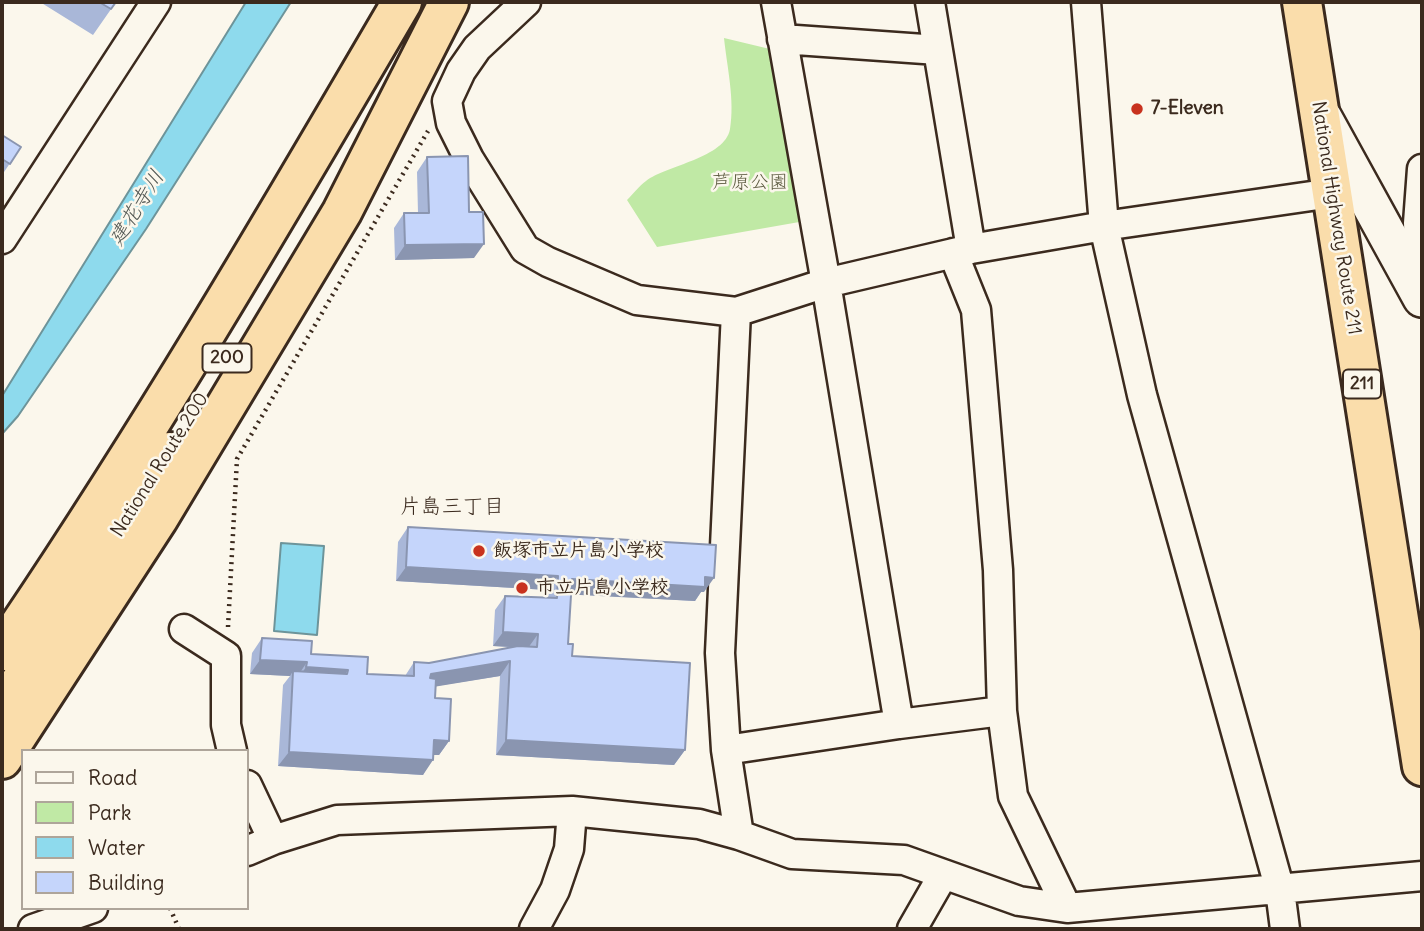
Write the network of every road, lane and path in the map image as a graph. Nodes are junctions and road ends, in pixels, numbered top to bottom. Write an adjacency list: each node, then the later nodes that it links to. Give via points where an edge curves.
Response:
1 (156, 2): 18 (street)
2 (402, 2): 14 (highway, National Route 200 / 200)
3 (443, 2): 27 (highway, National Route 200 / 200, via 88,581)
4 (449, 2): 32 (highway, via 342,212 158,519)
5 (526, 2): 12 (street, via 477,48 461,71 447,101)
6 (776, 2): 10 (street)
7 (930, 2): 11 (street)
8 (1086, 2): 17 (street)
9 (1302, 2): 13 (highway, National Highway Route 211 / 211)
10 (782, 38): 11 (street); 20 (street)
11 (938, 50): 19 (street)
12 (448, 110): 22 (street, via 469,159 525,249 637,300); 26 (path, via 437,116 237,459)
13 (1319, 111): 16 (highway, National Highway Route 211 / 211); 21 (street)
14 (318, 146): 23 (highway, via 270,179); 25 (highway, National Route 200 / 200, via 78,538)
15 (1422, 169): 21 (street, via 1418,223)
16 (1332, 193): 17 (street); 33 (highway, National Highway Route 211 / 211)
17 (1104, 226): 19 (street); 41 (street, via 1142,395)
18 (2, 239)
19 (962, 251): 20 (street); 28 (street, via 975,310 998,570)
20 (825, 283): 22 (street); 29 (street)
21 (1422, 297)
22 (736, 312): 31 (street, via 720,653)
23 (2, 609)
24 (184, 629): 26 (street)
25 (2, 651)
26 (226, 656): 30 (street, via 226,725)
27 (2, 709)
28 (1002, 711): 29 (street); 42 (street, via 1013,796)
29 (899, 724): 31 (street)
30 (231, 749)
31 (726, 750): 36 (street)
32 (2, 759)
33 (1422, 766)
34 (248, 787): 37 (street)
35 (572, 811): 36 (street, via 699,824); 37 (street, via 337,820); 47 (street, via 569,849 555,890)
36 (739, 835): 39 (street, via 792,853 904,860)
37 (273, 840): 38 (street)
38 (248, 851)
39 (943, 875): 42 (street, via 1019,901); 48 (street)
40 (1422, 876): 41 (street)
41 (1280, 890): 42 (street); 49 (street)
42 (1067, 908)
43 (87, 910): 45 (street)
44 (171, 910): 46 (path)
45 (33, 929)
46 (179, 929)
47 (534, 929)
48 (912, 929)
49 (1285, 929)

